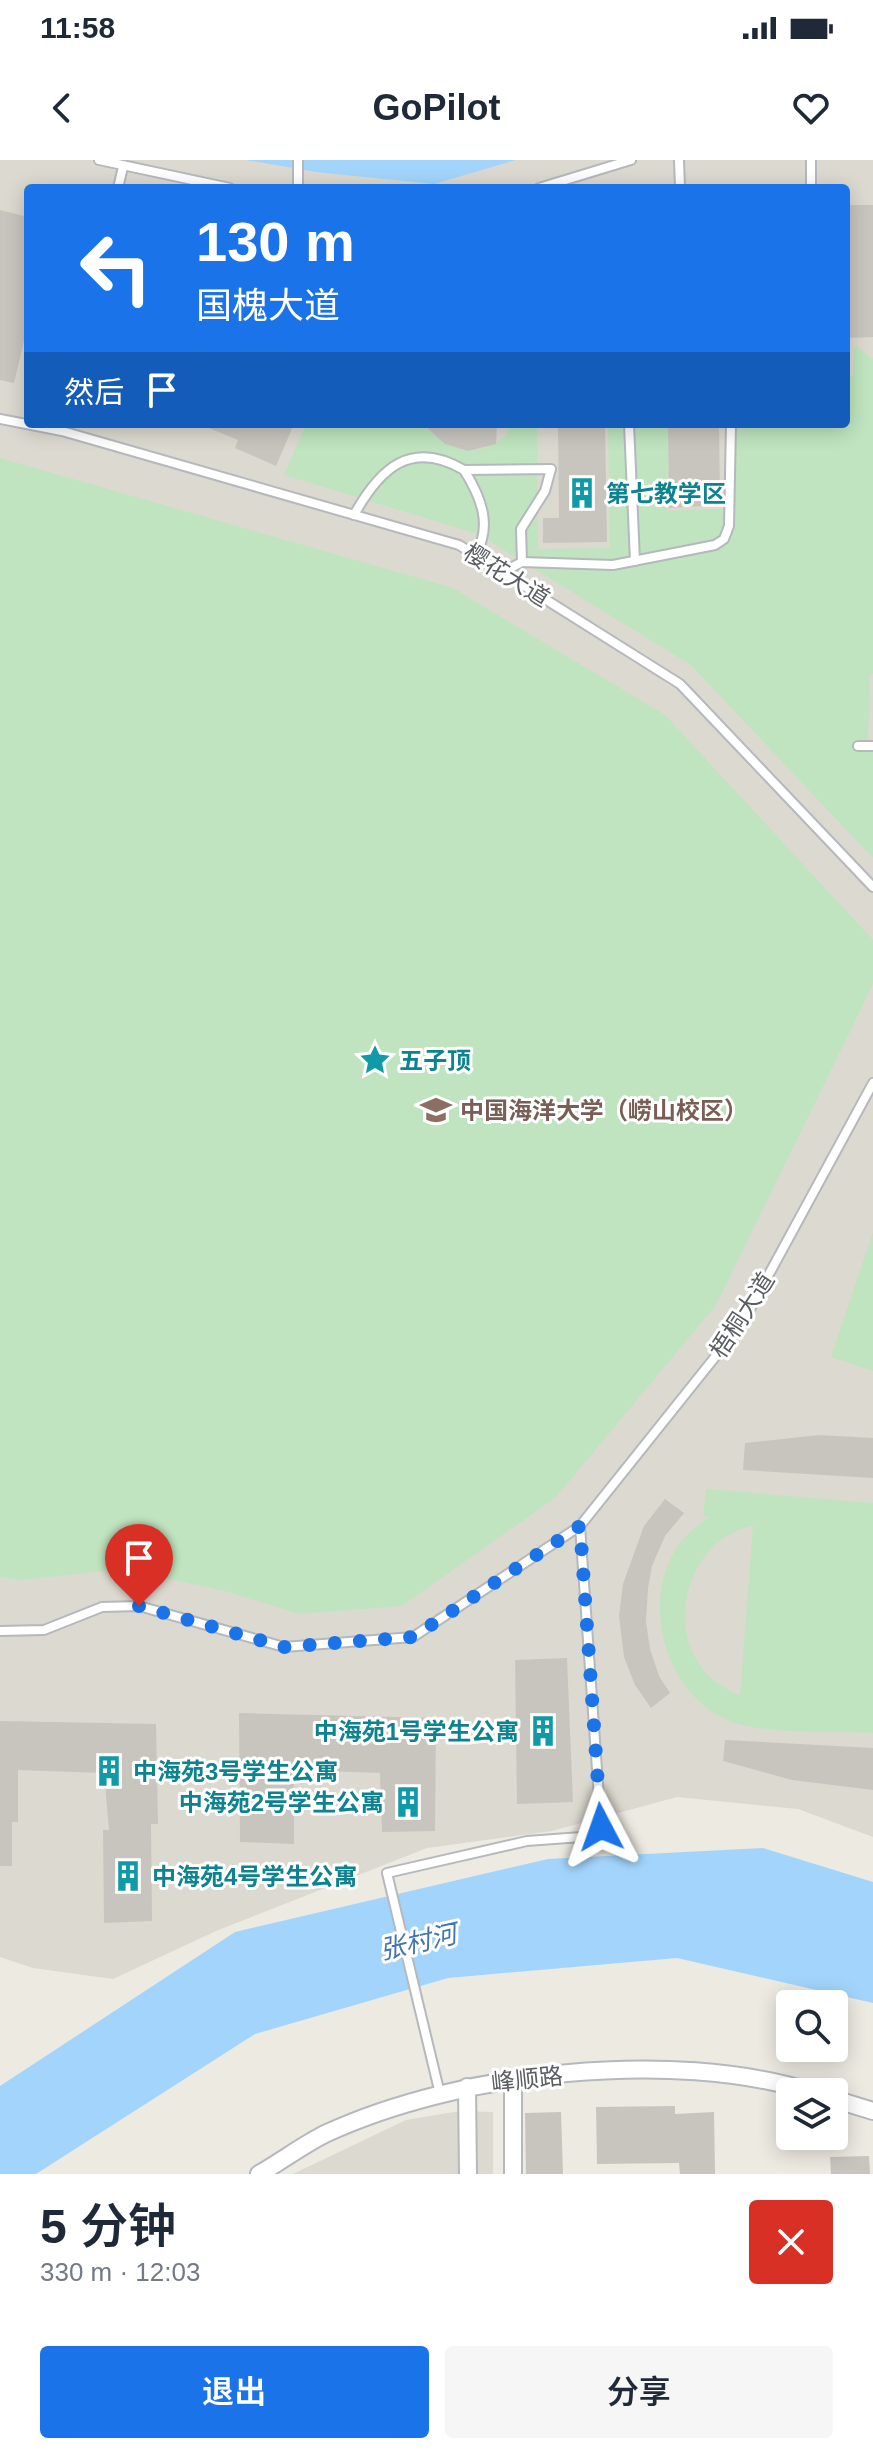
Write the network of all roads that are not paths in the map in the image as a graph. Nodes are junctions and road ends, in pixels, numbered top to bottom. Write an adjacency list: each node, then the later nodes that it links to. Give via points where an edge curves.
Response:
1 (99, 160): 7 (lane)
2 (298, 160): 10 (lane)
3 (631, 160): 6 (lane)
4 (679, 160): 12 (lane)
5 (811, 160): 13 (lane)
6 (607, 164): 11 (lane)
7 (123, 167): 8 (lane); 9 (lane)
8 (119, 184)
9 (210, 184)
10 (298, 184)
11 (550, 184)
12 (680, 184)
13 (811, 184)
14 (0, 419): 15 (lane, 樱花大道)
15 (24, 422)
16 (62, 428): 20 (lane, 樱花大道)
17 (629, 428): 22 (lane)
18 (731, 428): 22 (lane, via 729,526 724,539)
19 (464, 470): 20 (lane, via 430,456 396,463 365,495); 21 (lane, via 475,486 485,522); 23 (lane, via 551,469 545,491 521,529)
20 (354, 515): 21 (lane, 樱花大道, via 459,545)
21 (475, 555): 24 (lane, 樱花大道)
22 (635, 561): 23 (lane)
23 (522, 562): 24 (lane)
24 (503, 572): 27 (lane, 樱花大道, via 680,684)
25 (858, 746): 26 (lane)
26 (873, 746)
27 (873, 887)
28 (873, 1083): 29 (lane, 梧桐大道, via 743,1322)
29 (580, 1526): 30 (lane, 梧桐大道, via 413,1637 284,1647 139,1606 102,1607 44,1630); 34 (lane, via 601,1827 595,1836 527,1841 387,1873)
30 (0, 1631)
31 (513, 2080): 32 (street, 峰顺路, via 712,2072); 33 (street, 峰顺路); 39 (street)
32 (776, 2085)
33 (467, 2087): 34 (street, 峰顺路); 38 (street)
34 (440, 2094): 37 (street, 峰顺路, via 326,2134)
35 (848, 2103): 36 (street)
36 (873, 2111)
37 (259, 2174)
38 (468, 2174)
39 (513, 2174)

